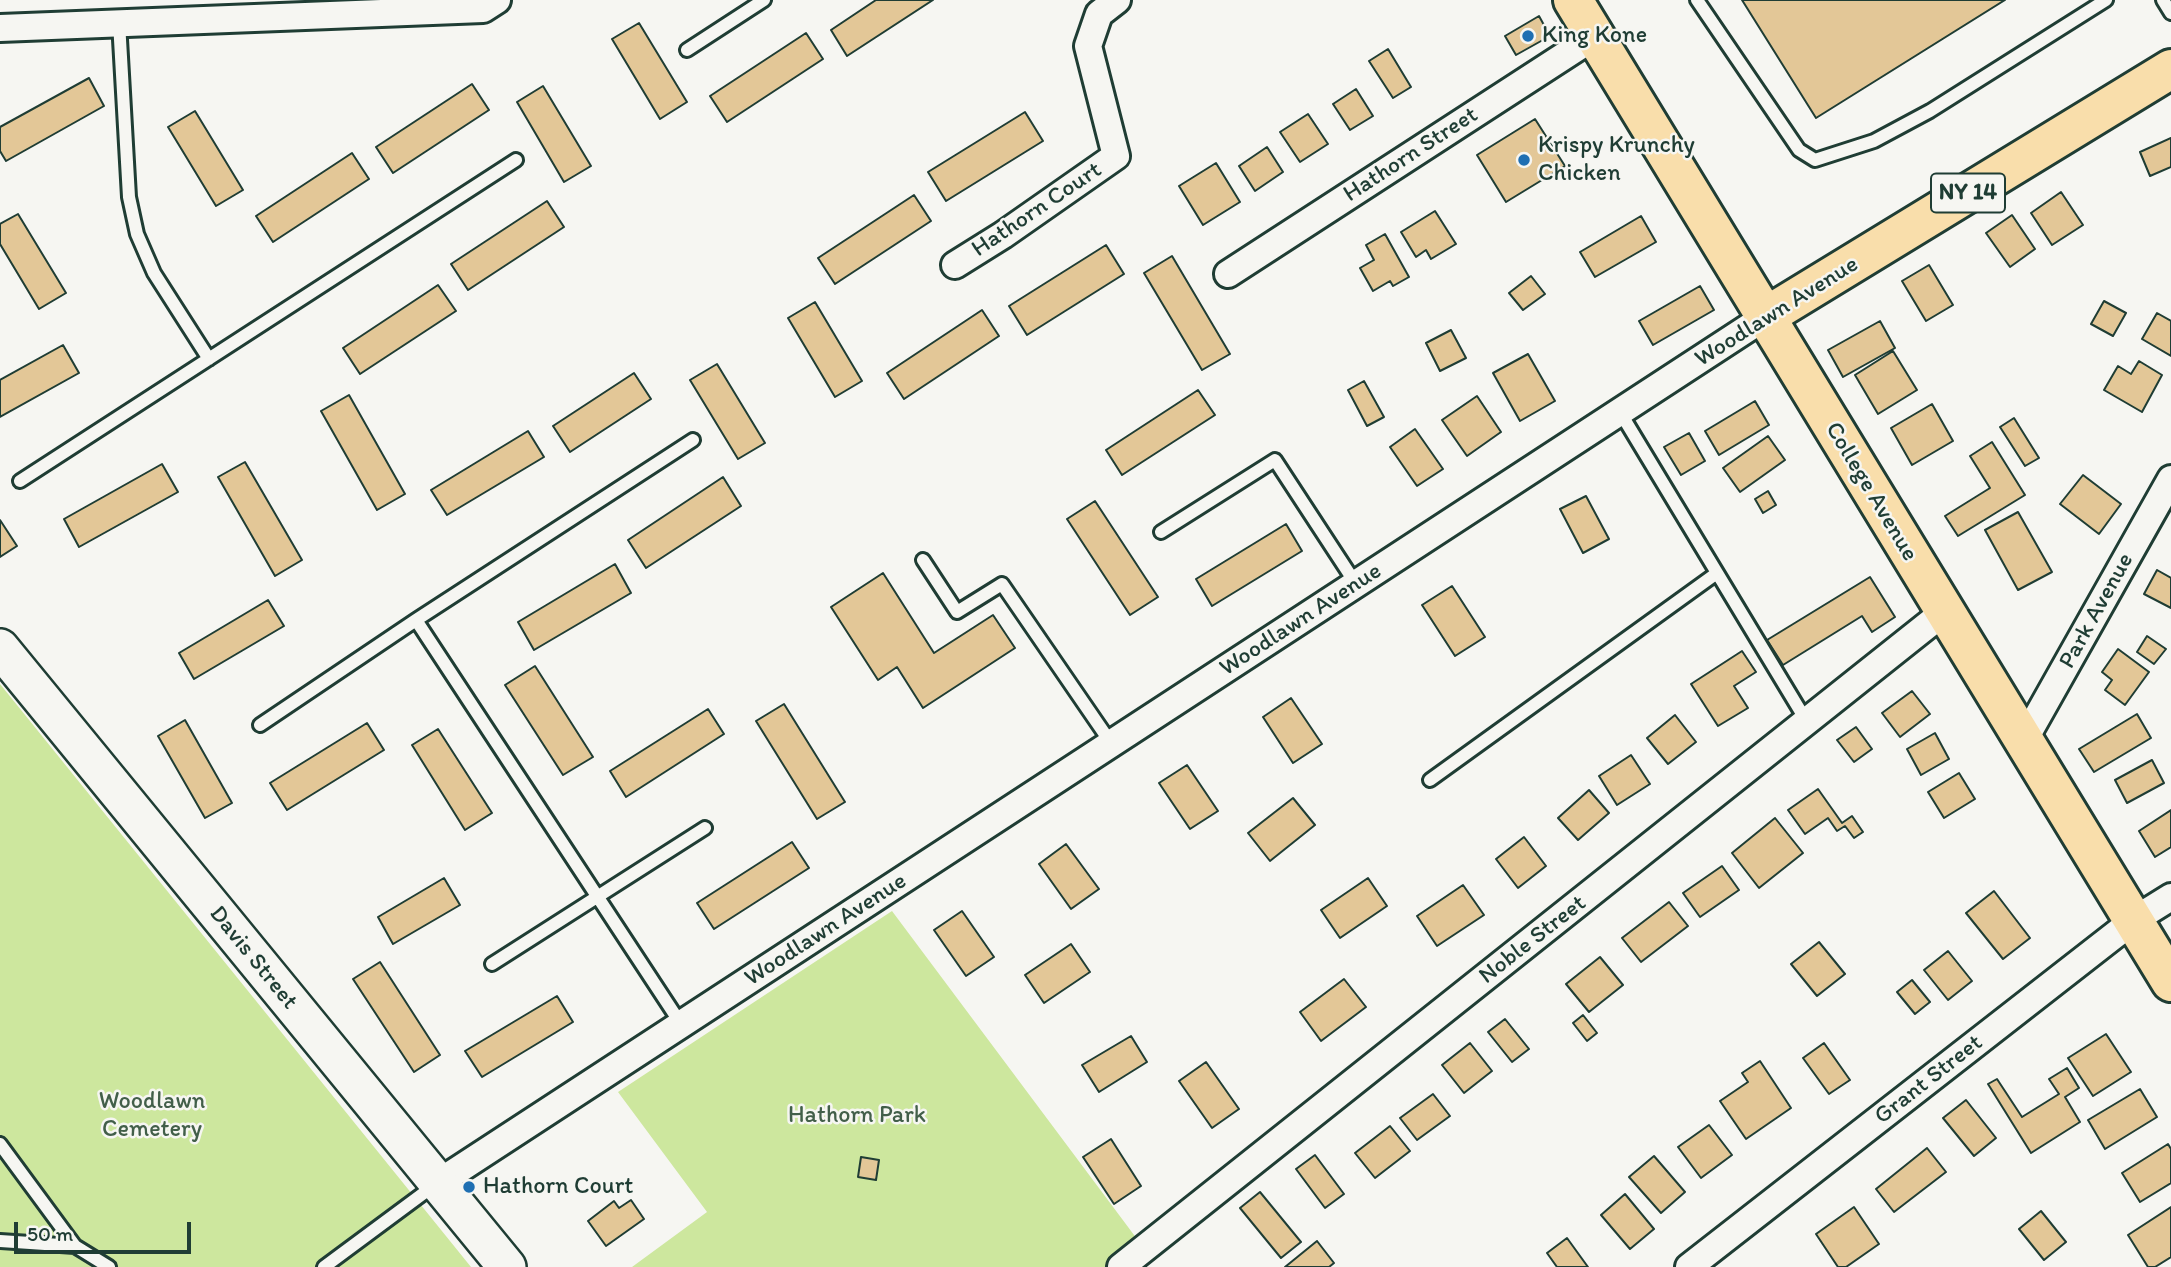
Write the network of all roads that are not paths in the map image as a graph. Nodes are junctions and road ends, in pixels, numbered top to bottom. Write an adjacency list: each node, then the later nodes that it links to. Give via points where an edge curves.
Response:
1 (497, 0): 10 (street, via 483,9)
2 (764, 0): 13 (lane)
3 (1117, 0): 16 (street, Hathorn Court, via 1099,14 1088,47 1116,156)
4 (1573, 0): 12 (main road, College Avenue)
5 (1697, 0): 6 (lane, via 1800,150 1815,160 1874,141 1930,111)
6 (2106, 0)
7 (2163, 0): 9 (lane)
8 (80, 12): 10 (street); 11 (street)
9 (2171, 13)
10 (119, 22): 19 (lane, via 129,197 137,234 154,273)
11 (0, 28)
12 (1595, 36): 17 (street, Hathorn Street); 18 (main road, College Avenue)
13 (687, 50)
14 (2171, 69): 18 (main road, Woodlawn Avenue / NY 14)
15 (516, 160): 19 (lane)
16 (955, 265)
17 (1228, 274)
18 (1765, 317): 20 (street, Woodlawn Avenue); 28 (main road, College Avenue)
19 (209, 359): 23 (lane)
20 (1620, 412): 26 (lane); 27 (street, Woodlawn Avenue)
21 (693, 440): 29 (lane)
22 (2171, 479): 33 (street, Park Avenue)
23 (20, 481)
24 (1161, 533): 27 (lane, via 1275,460)
25 (923, 560): 34 (lane, via 957,612 1003,584)
26 (1717, 573): 31 (lane); 35 (lane)
27 (1356, 584): 34 (street, Woodlawn Avenue)
28 (1944, 612): 31 (street, Noble Street); 33 (main road, College Avenue)
29 (416, 620): 32 (lane); 37 (lane)
30 (0, 648): 44 (street, Davis Street)
31 (1807, 722): 50 (street, Noble Street)
32 (260, 726)
33 (2023, 742): 39 (main road, College Avenue)
34 (1111, 743): 42 (street, Woodlawn Avenue)
35 (1430, 780)
36 (705, 828): 37 (lane)
37 (597, 897): 40 (lane); 42 (lane)
38 (2171, 897): 39 (street, Grant Street)
39 (2134, 920): 41 (main road, College Avenue); 51 (street, Grant Street)
40 (492, 964)
41 (2171, 982)
42 (681, 1024): 44 (street, Woodlawn Avenue)
43 (0, 1144): 46 (lane)
44 (438, 1182): 48 (lane); 49 (street, Davis Street)
45 (0, 1241): 46 (lane)
46 (75, 1246): 47 (lane)
47 (109, 1267)
48 (324, 1267)
49 (507, 1267)
50 (1121, 1267)
51 (1689, 1267)

